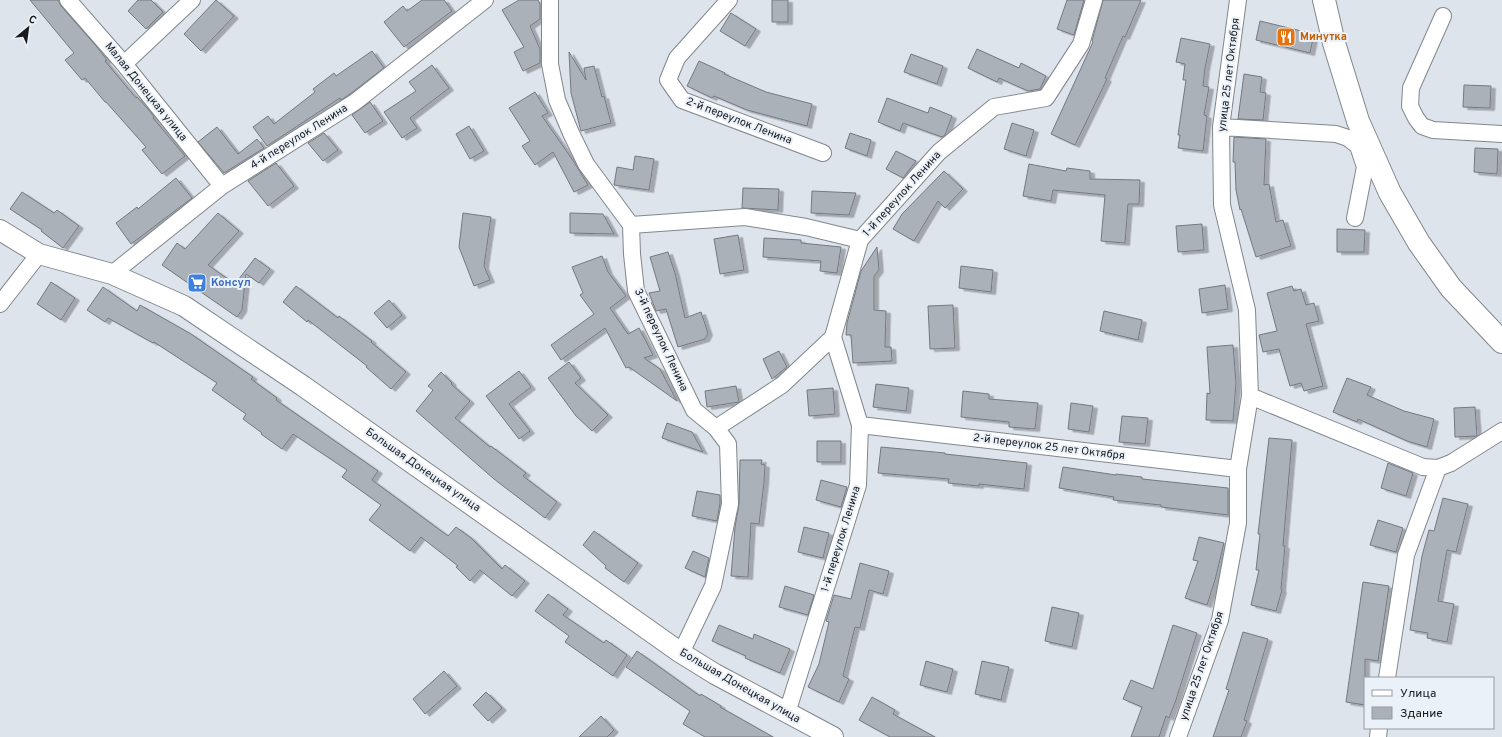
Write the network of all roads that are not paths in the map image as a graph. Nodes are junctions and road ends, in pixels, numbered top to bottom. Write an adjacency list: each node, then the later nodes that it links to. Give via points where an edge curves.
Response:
1 (68, 0): 10 (street, Малая Донецкая улица)
2 (192, 0): 10 (street)
3 (484, 0): 14 (street, 4-й переулок Ленина, via 356,102)
4 (550, 0): 16 (street, via 550,64 557,100 586,164)
5 (729, 0): 13 (street, 2-й переулок Ленина, via 677,58 668,80 682,100)
6 (1094, 0): 18 (street, 1-й переулок Ленина, via 1081,44 1046,98 994,107 939,152)
7 (1238, 0): 11 (street, улица 25 лет Октября)
8 (1324, 0): 23 (main road, via 1334,43 1358,121 1390,193 1419,243 1451,288)
9 (1443, 16): 12 (street, via 1411,88 1410,106 1422,126 1433,130)
10 (124, 64): 14 (street, Малая Донецкая улица)
11 (1221, 127): 15 (street, via 1336,134 1348,138 1358,146 1365,167); 24 (street, улица 25 лет Октября, via 1222,205 1247,310)
12 (1502, 134)
13 (823, 153)
14 (222, 186): 20 (street, 4-й переулок Ленина)
15 (1355, 218)
16 (631, 225): 18 (street, via 744,217 806,227); 26 (street, 3-й переулок Ленина, via 636,292 694,410)
17 (0, 230): 19 (street, Большая Донецкая улица)
18 (860, 240): 22 (street, 1-й переулок Ленина)
19 (39, 254): 20 (street, Большая Донецкая улица); 21 (street)
20 (112, 274): 30 (street, Большая Донецкая улица, via 184,306 303,386)
21 (0, 304)
22 (833, 337): 25 (street, 1-й переулок Ленина); 26 (street, via 782,385)
23 (1502, 342)
24 (1250, 396): 28 (street, via 1423,467); 29 (street, улица 25 лет Октября)
25 (860, 425): 29 (street, 2-й переулок 25 лет Октября); 32 (street, 1-й переулок Ленина, via 858,485)
26 (716, 428): 30 (street, 3-й переулок Ленина, via 728,444 730,504 713,586)
27 (1502, 431): 28 (street, via 1451,463)
28 (1438, 468): 31 (street, via 1406,556)
29 (1238, 469): 34 (street, улица 25 лет Октября, via 1238,523 1220,620)
30 (681, 653): 32 (street, Большая Донецкая улица)
31 (1387, 677)
32 (787, 714): 33 (street, Большая Донецкая улица)
33 (833, 737)
34 (1178, 737)

